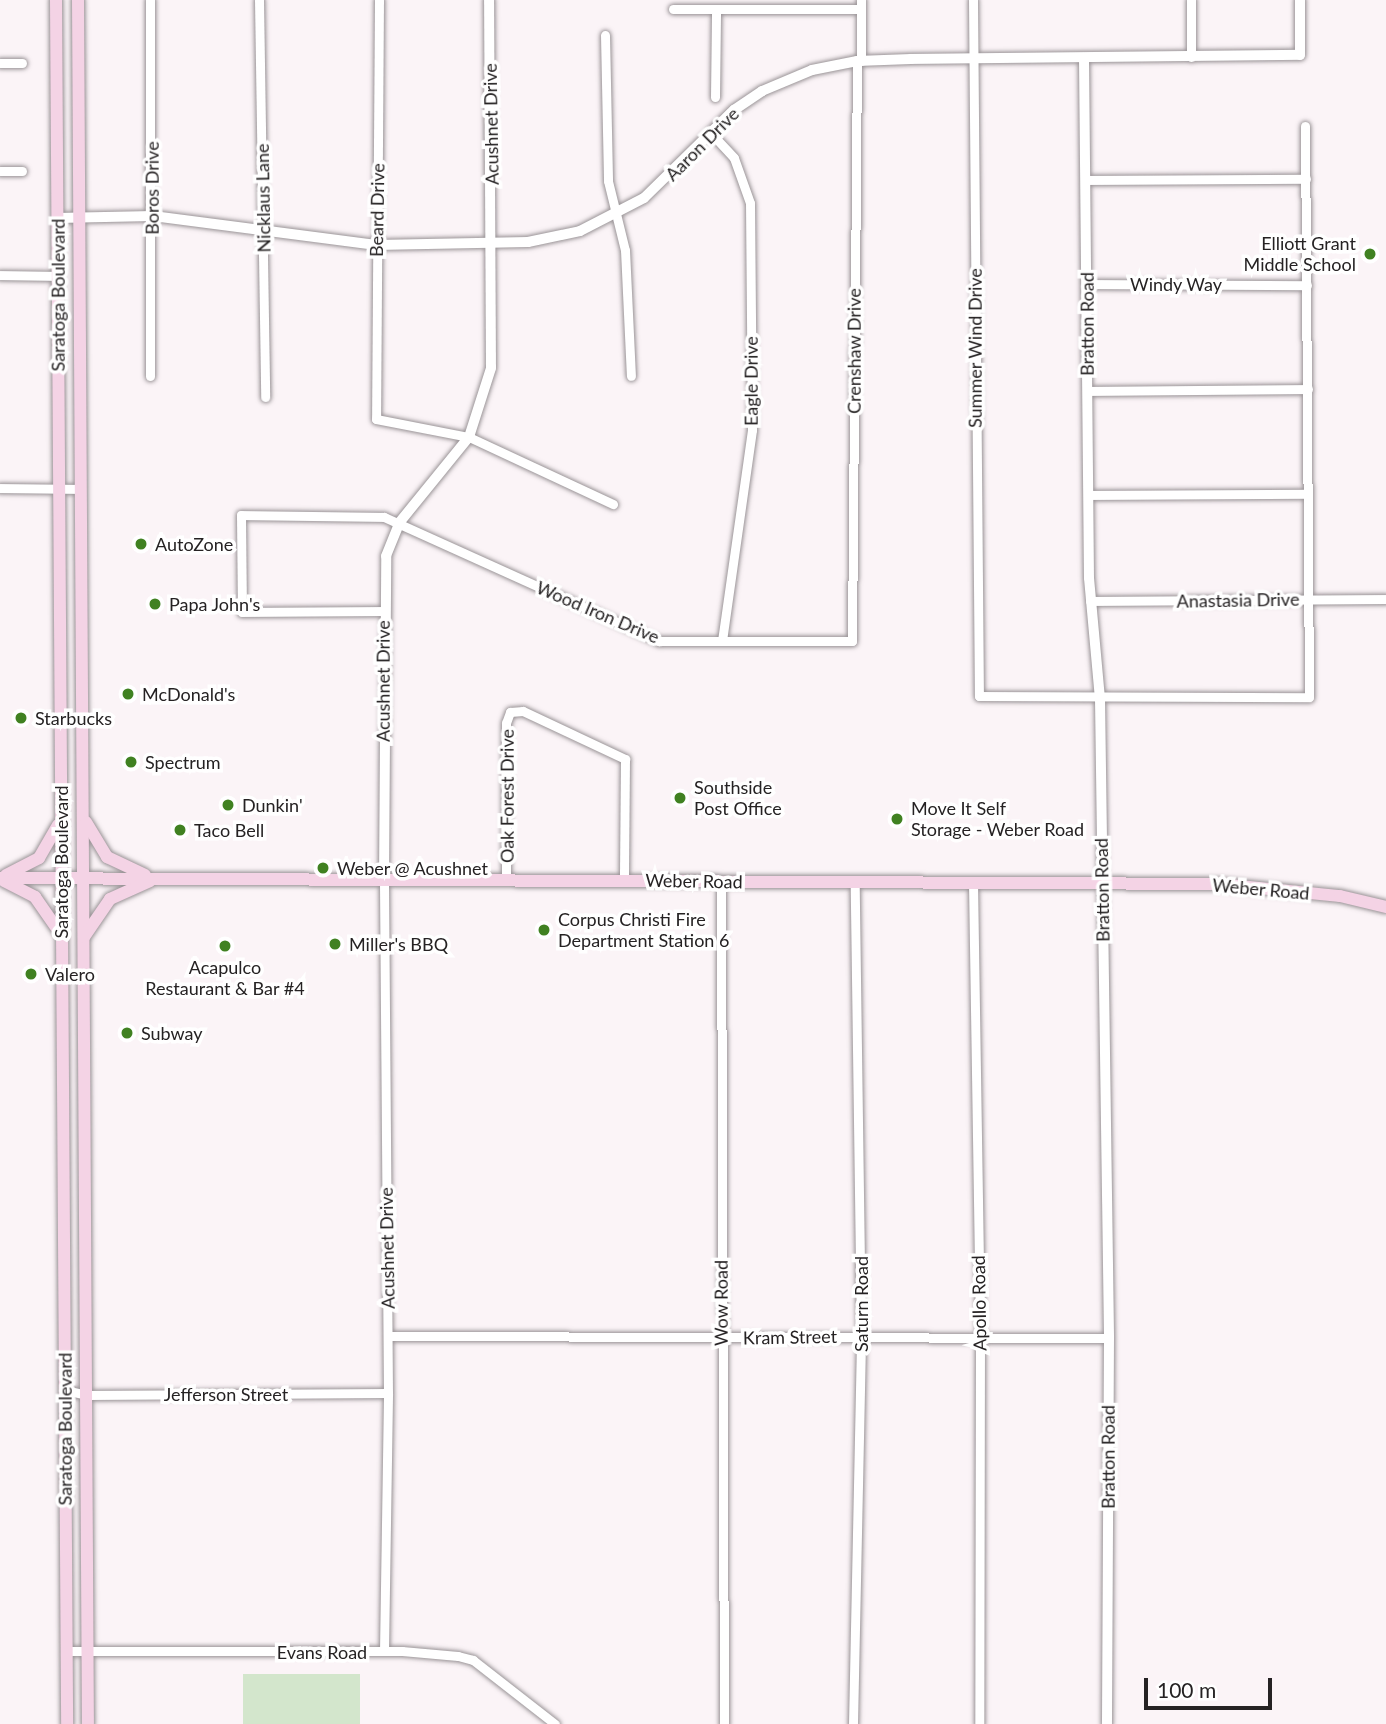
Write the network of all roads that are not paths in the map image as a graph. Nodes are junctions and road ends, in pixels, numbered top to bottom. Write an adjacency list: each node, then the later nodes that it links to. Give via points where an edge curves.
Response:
1 (56, 0): 29 (main road, Saratoga Boulevard)
2 (78, 0): 30 (main road, Saratoga Boulevard)
3 (150, 0): 28 (street, Boros Drive)
4 (259, 0): 31 (street, Nicklaus Lane)
5 (379, 0): 33 (street, Beard Drive)
6 (489, 0): 32 (street, Acushnet Drive)
7 (973, 0): 15 (street, Summer Wind Drive)
8 (1191, 0): 14 (street)
9 (1300, 0): 14 (street, Aaron Drive, via 1300,55)
10 (861, 5): 12 (street); 17 (street, Crenshaw Drive)
11 (673, 9): 12 (street)
12 (716, 9): 20 (street)
13 (605, 35): 27 (street, via 608,181)
14 (1191, 57): 16 (street, Aaron Drive)
15 (974, 58): 16 (street, Aaron Drive); 17 (street, Aaron Drive); 57 (street, Summer Wind Drive, via 979,696)
16 (1084, 58): 26 (street, Bratton Road)
17 (859, 61): 22 (street, Aaron Drive, via 812,70 762,91); 56 (street, Crenshaw Drive)
18 (0, 63): 19 (street)
19 (22, 64)
20 (715, 97)
21 (1305, 126): 25 (street)
22 (710, 132): 27 (street, Aaron Drive, via 665,182); 55 (street, Eagle Drive, via 734,158 750,204 752,430)
23 (0, 171): 24 (street)
24 (22, 172)
25 (1306, 179): 26 (street); 37 (street)
26 (1086, 180): 36 (street, Bratton Road)
27 (617, 214): 32 (street, Aaron Drive, via 551,238); 39 (street, via 625,250)
28 (153, 216): 30 (street, Aaron Drive); 31 (street, Aaron Drive); 38 (street, Boros Drive)
29 (57, 218): 30 (street, Aaron Drive); 35 (main road, Saratoga Boulevard)
30 (79, 218): 46 (main road, Saratoga Boulevard)
31 (264, 234): 33 (street, Aaron Drive); 42 (street, Nicklaus Lane)
32 (492, 244): 33 (street, Aaron Drive); 43 (street, Acushnet Drive, via 491,368)
33 (376, 245): 43 (street, Beard Drive, via 376,419)
34 (0, 275): 35 (street)
35 (58, 276): 45 (main road, Saratoga Boulevard)
36 (1086, 284): 37 (street, Windy Way); 41 (street, Bratton Road)
37 (1307, 285): 40 (street)
38 (150, 376)
39 (631, 376)
40 (1308, 389): 41 (street); 47 (street)
41 (1087, 391): 48 (street, Bratton Road)
42 (265, 397)
43 (468, 438): 49 (street); 50 (street, Acushnet Drive)
44 (0, 488): 45 (street)
45 (59, 489): 46 (street); 59 (main road, Saratoga Boulevard)
46 (80, 489): 58 (main road, Saratoga Boulevard)
47 (1308, 494): 48 (street); 51 (street)
48 (1088, 495): 53 (street, Bratton Road)
49 (613, 504)
50 (399, 523): 54 (street, Acushnet Drive, via 386,556); 54 (street, Wood Iron Drive, via 373,514 241,515 242,612); 55 (street, Wood Iron Drive, via 659,641)
51 (1309, 599): 52 (street, Anastasia Drive); 53 (street, Anastasia Drive); 57 (street, via 1309,697)
52 (1386, 599)
53 (1090, 601): 57 (street, Bratton Road)
54 (383, 611): 65 (street, Acushnet Drive)
55 (722, 641): 56 (street, Wood Iron Drive)
56 (852, 641)
57 (1100, 699): 69 (street, Bratton Road)
58 (83, 814): 62 (main road, Saratoga Boulevard); 63 (main road, via 89,832 107,857)
59 (61, 815): 60 (main road, via 39,858); 61 (main road, Saratoga Boulevard)
60 (0, 878): 61 (main road, Weber Road); 72 (main road, via 47,908)
61 (61, 878): 62 (main road, Weber Road); 72 (main road, Saratoga Boulevard)
62 (83, 878): 63 (main road, Weber Road); 73 (main road, Saratoga Boulevard)
63 (155, 879): 65 (main road, Weber Road); 73 (main road, via 110,900)
64 (624, 880): 66 (main road, Weber Road); 66 (street, Oak Forest Drive, via 625,760 523,711 510,712 506,723); 67 (main road, Weber Road)
65 (384, 881): 66 (main road, Weber Road); 74 (street, Acushnet Drive)
66 (506, 881)
67 (721, 882): 70 (main road, Weber Road); 77 (street, Wow Road)
68 (973, 882): 69 (main road, Weber Road); 70 (main road, Weber Road); 76 (street, Apollo Road)
69 (1102, 883): 71 (main road, Weber Road, via 1219,884 1340,896); 78 (street, Bratton Road)
70 (855, 884): 75 (street, Saturn Road)
71 (1386, 907)
72 (62, 937): 79 (main road, Saratoga Boulevard)
73 (83, 937): 81 (main road, Saratoga Boulevard)
74 (388, 1336): 77 (street, Kram Street); 80 (street, Acushnet Drive)
75 (861, 1336): 76 (street, Kram Street); 77 (street, Kram Street); 89 (street, Saturn Road)
76 (980, 1336): 78 (street, Kram Street); 90 (street, Apollo Road)
77 (721, 1337): 88 (street, Wow Road)
78 (1109, 1338): 91 (street, Bratton Road)
79 (65, 1390): 81 (street, Jefferson Street); 82 (main road, Saratoga Boulevard)
80 (388, 1393): 81 (street, Jefferson Street); 84 (street, Acushnet Drive)
81 (87, 1395): 83 (main road, Saratoga Boulevard)
82 (66, 1651): 83 (street, Evans Road); 85 (main road, Saratoga Boulevard)
83 (88, 1651): 84 (street, Evans Road); 86 (main road, Saratoga Boulevard)
84 (384, 1651): 87 (street, Evans Road, via 472,1660)
85 (67, 1724)
86 (88, 1724)
87 (555, 1724)
88 (724, 1724)
89 (853, 1724)
90 (979, 1724)
91 (1107, 1724)

